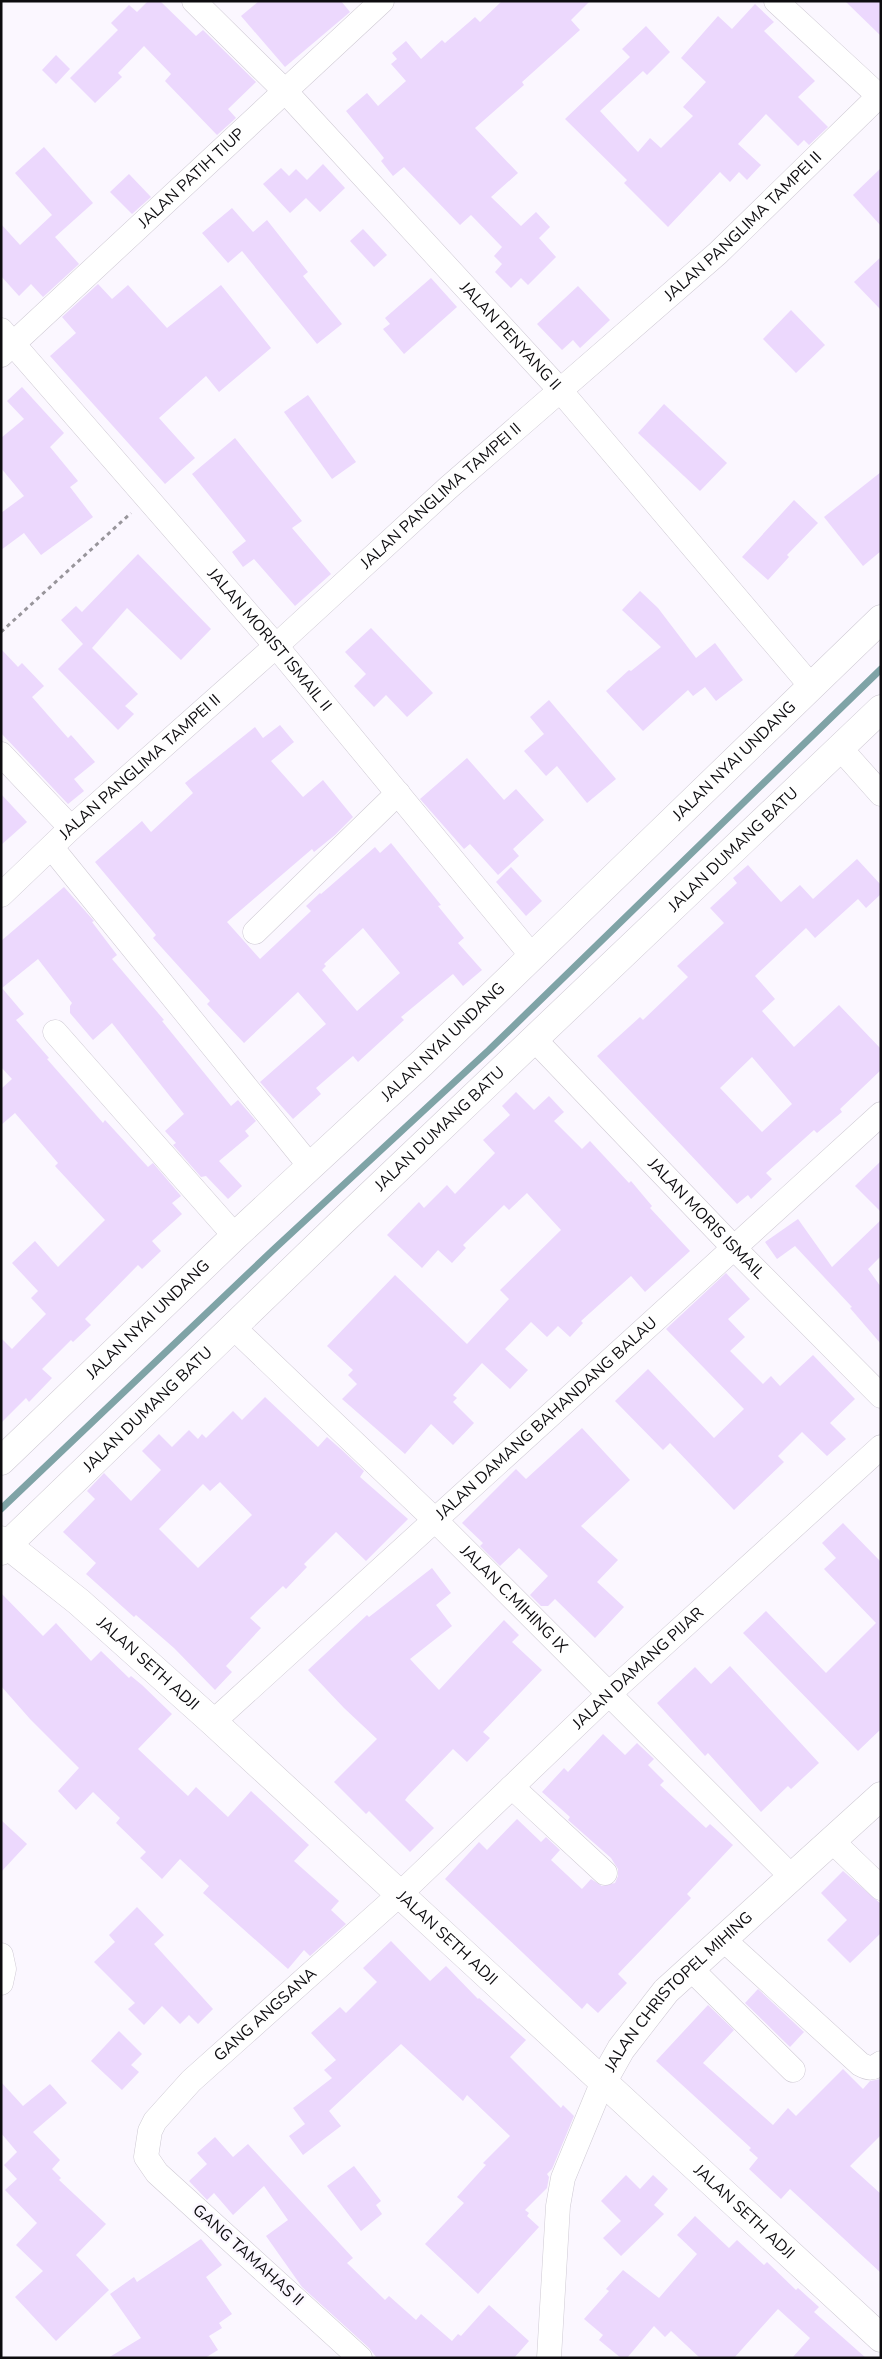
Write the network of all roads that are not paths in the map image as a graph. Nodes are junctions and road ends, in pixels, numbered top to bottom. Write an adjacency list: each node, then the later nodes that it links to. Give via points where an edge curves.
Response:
1 (194, 1): 4 (street, JALAN PENYANG II)
2 (382, 1): 4 (street, JALAN PATIH TIUP)
3 (776, 1): 5 (street)
4 (285, 91): 6 (street, JALAN PATIH TIUP); 7 (street, JALAN PENYANG II)
5 (880, 97): 7 (street, JALAN PANGLIMA TAMPEI II, via 718,253)
6 (5, 343): 9 (street, JALAN MORIST ISMAIL II, via 148,498)
7 (559, 389): 9 (street, JALAN PANGLIMA TAMPEI II); 10 (street, JALAN PENYANG II)
8 (881, 619): 10 (street, JALAN NYAI UNDANG)
9 (276, 646): 14 (street, JALAN MORIST ISMAIL II); 16 (street, JALAN PANGLIMA TAMPEI II)
10 (811, 686): 20 (street, JALAN NYAI UNDANG)
11 (881, 709): 12 (street, JALAN DUMANG BATU)
12 (840, 748): 15 (street); 22 (street, JALAN DUMANG BATU)
13 (1, 754): 16 (street)
14 (398, 793): 19 (street); 20 (street, JALAN MORIST ISMAIL II)
15 (881, 794)
16 (71, 828): 17 (street, JALAN PANGLIMA TAMPEI II)
17 (52, 848): 18 (street, JALAN PANGLIMA TAMPEI II); 24 (street)
18 (1, 895)
19 (255, 932)
20 (532, 956): 24 (street, JALAN NYAI UNDANG)
21 (55, 1032): 25 (street)
22 (534, 1039): 26 (street, JALAN MORIS ISMAIL); 27 (street, JALAN DUMANG BATU)
23 (881, 1114): 26 (street, JALAN DAMANG BAHANDANG BALAU)
24 (310, 1166): 25 (street, JALAN NYAI UNDANG)
25 (235, 1236): 30 (street, JALAN NYAI UNDANG)
26 (734, 1248): 28 (street, JALAN MORIS ISMAIL); 31 (street, JALAN DAMANG BAHANDANG BALAU)
27 (233, 1327): 31 (street, JALAN C.MIHING IX); 32 (street, JALAN DUMANG BATU)
28 (881, 1396)
29 (881, 1447): 33 (street, JALAN DAMANG PIJAR)
30 (1, 1461)
31 (435, 1520): 33 (street, JALAN C.MIHING IX); 34 (street, JALAN DAMANG BAHANDANG BALAU)
32 (3, 1546): 34 (street, JALAN SETH ADJI, via 78,1602)
33 (609, 1694): 35 (street, JALAN DAMANG PIJAR); 39 (street, JALAN C.MIHING IX)
34 (213, 1722): 41 (street, JALAN SETH ADJI)
35 (512, 1786): 38 (street); 41 (street, JALAN DAMANG PIJAR)
36 (881, 1796): 37 (street, JALAN CHRISTOPEL MIHING)
37 (831, 1840): 39 (street, JALAN CHRISTOPEL MIHING); 40 (street)
38 (605, 1873)
39 (791, 1876): 42 (street, JALAN CHRISTOPEL MIHING)
40 (881, 1888)
41 (400, 1894): 48 (street, JALAN SETH ADJI); 49 (street, GANG ANGSANA, via 191,2081 155,2121)
42 (724, 1940): 44 (street, JALAN CHRISTOPEL MIHING); 46 (street, via 860,2064 874,2068)
43 (1, 1955): 45 (street, via 4,1969)
44 (691, 1969): 47 (street); 48 (street, JALAN CHRISTOPEL MIHING, via 646,2015)
45 (1, 1983)
46 (881, 2062)
47 (792, 2070)
48 (603, 2081): 50 (street, JALAN SETH ADJI); 52 (street, JALAN CHRISTOPEL MIHING, via 563,2178 558,2206)
49 (146, 2146): 51 (street, GANG TAMAHAS II, via 146,2156 157,2173)
50 (881, 2338)
51 (360, 2358)
52 (549, 2358)

